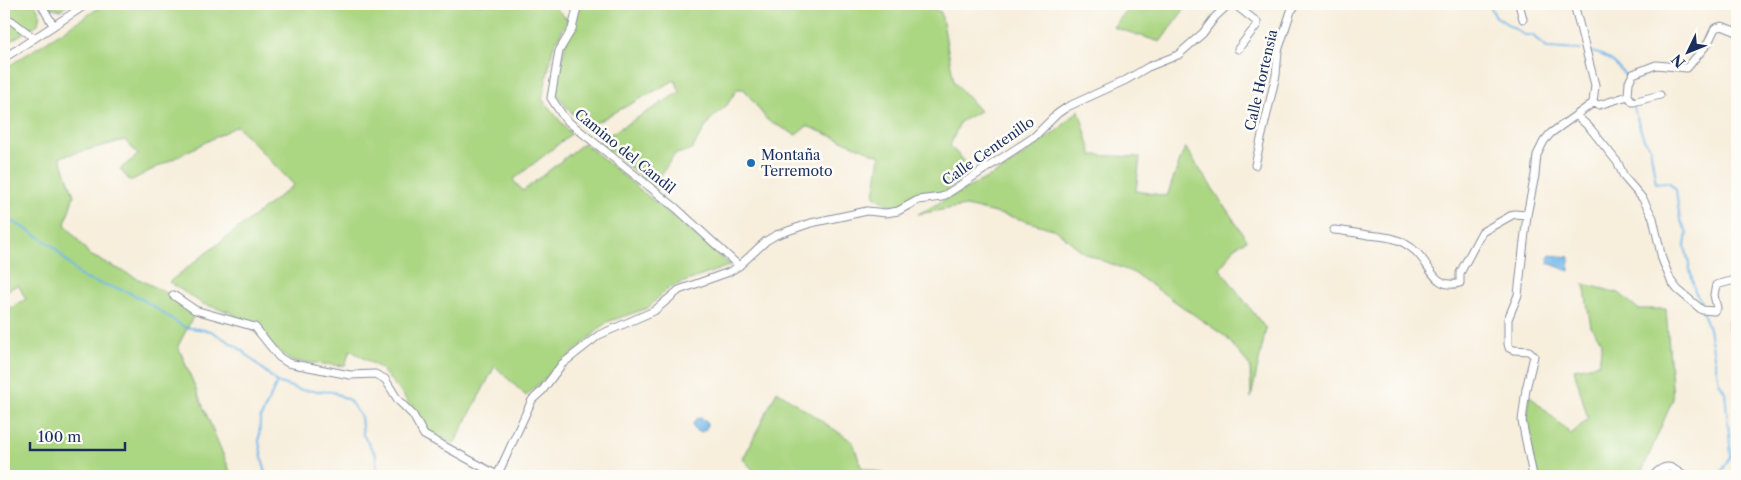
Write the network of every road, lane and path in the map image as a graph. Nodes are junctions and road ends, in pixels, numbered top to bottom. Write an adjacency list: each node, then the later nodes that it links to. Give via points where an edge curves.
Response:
1 (41, 4): 11 (street)
2 (87, 4): 11 (street)
3 (578, 4): 23 (street, Camino del Candil, via 572,29 558,51 551,98 565,119 676,208)
4 (1229, 4): 23 (street, Calle Centenillo, via 1178,55 1148,66 1126,80 1067,107 1034,137 942,197 918,200 898,212 867,211 776,235 766,240)
5 (1234, 4): 14 (street, via 1257,22)
6 (1296, 4): 20 (street, Calle Hortensia, via 1278,51 1276,75)
7 (1519, 4): 10 (street)
8 (1574, 4): 18 (street, via 1595,85)
9 (4, 18): 13 (street)
10 (1523, 19)
11 (53, 25): 13 (street)
12 (1737, 32): 16 (street, via 1722,26 1715,28 1689,67 1656,65 1633,74)
13 (34, 38): 15 (street)
14 (1238, 49)
15 (4, 58)
16 (1628, 96): 17 (street, via 1633,102); 18 (street, via 1599,105)
17 (1660, 96)
18 (1592, 103): 19 (street)
19 (1576, 115): 21 (street, via 1551,133 1540,148); 24 (street, via 1607,149 1624,177 1643,199 1653,218 1662,259 1678,290 1702,310 1714,311 1717,308 1716,285)
20 (1255, 165)
21 (1526, 215): 22 (street, via 1514,214 1482,232 1460,273 1460,283 1452,285 1434,277 1409,245 1382,235); 29 (street, via 1518,295 1508,320 1508,344 1511,349 1530,351 1534,356 1522,421)
22 (1334, 230)
23 (739, 266): 28 (street, Calle Centenillo, via 679,290 654,311 599,335 562,364 532,400)
24 (1737, 281)
25 (174, 296): 28 (street, via 194,310 255,327 279,358 288,364 350,375 375,374 385,379 424,435)
26 (1737, 305): 27 (street)
27 (1737, 332)
28 (497, 476)
29 (1533, 476)
30 (1653, 476): 31 (street, via 1668,466)
31 (1684, 476)

